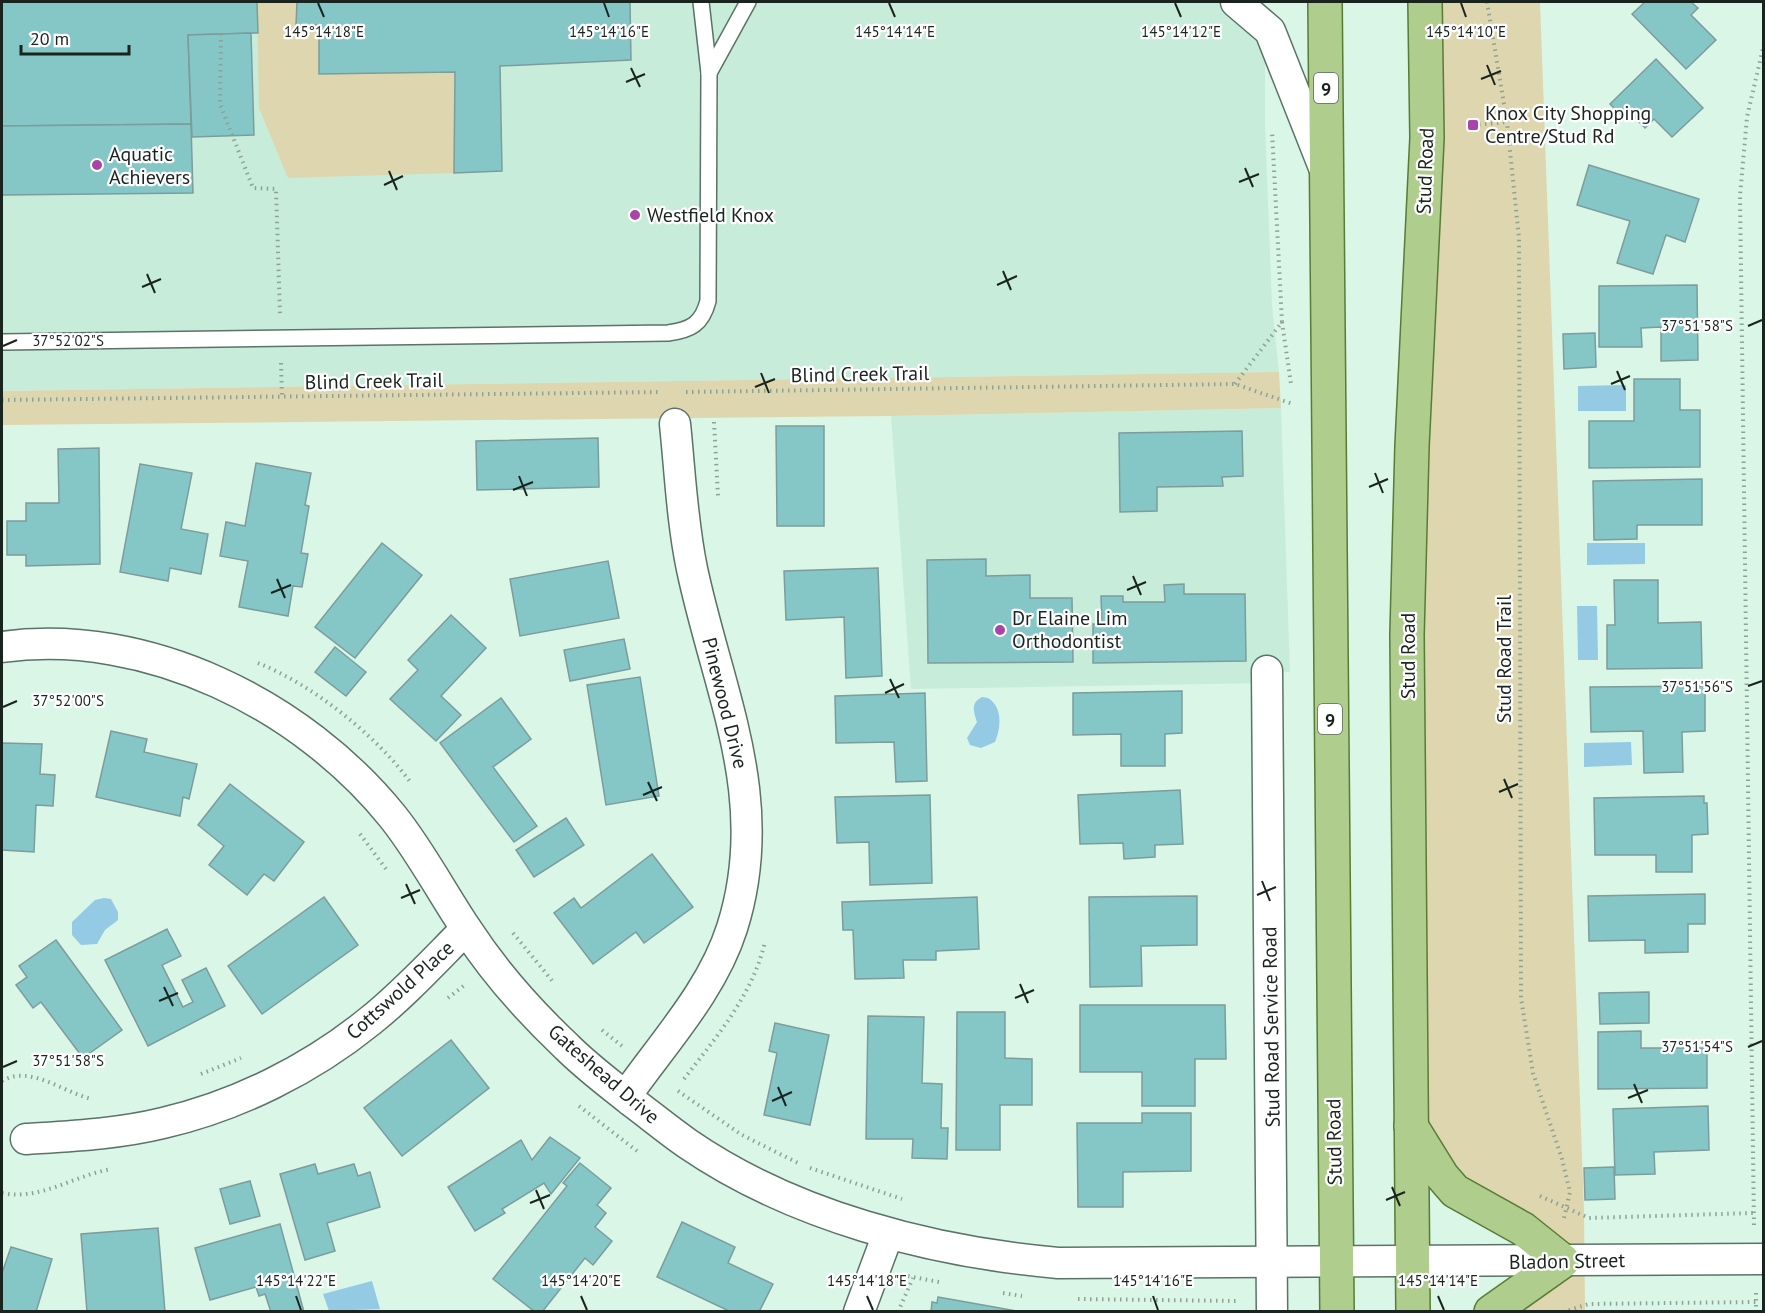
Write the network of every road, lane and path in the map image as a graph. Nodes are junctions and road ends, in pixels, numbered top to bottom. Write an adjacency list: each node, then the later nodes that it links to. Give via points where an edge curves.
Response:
1 (701, 2): 9 (lane)
2 (748, 2): 9 (lane)
3 (1236, 2): 13 (street, via 1270,31)
4 (1325, 2): 13 (main road, Stud Road / 9)
5 (1425, 2): 34 (main road, Stud Road, via 1427,138 1407,635)
6 (1487, 2): 10 (path, Stud Road Trail)
7 (221, 34): 14 (path, via 220,104 253,188 276,189)
8 (1764, 44): 39 (path, via 1747,117 1740,196)
9 (709, 73): 14 (lane, via 708,301 696,326 668,333)
10 (1507, 122): 11 (path); 38 (path, Stud Road Trail, via 1519,238 1521,989 1533,1073 1570,1192)
11 (1473, 125)
12 (1272, 126): 16 (path, via 1282,322)
13 (1327, 176): 45 (main road, Stud Road / 9)
14 (281, 336): 15 (lane); 19 (path)
15 (2, 342)
16 (1235, 384): 18 (path, Blind Creek Trail); 21 (path, Blind Creek Trail)
17 (671, 392): 19 (path, Blind Creek Trail)
18 (683, 392)
19 (282, 397): 20 (path, Blind Creek Trail)
20 (2, 400)
21 (1294, 404)
22 (675, 424): 32 (street, Pinewood Drive, via 692,568 740,752 746,797 746,850 739,903 722,955 704,987)
23 (2, 647): 27 (street, Gateshead Drive, via 112,650 195,674 279,714 341,762 373,793 395,819)
24 (1267, 671): 44 (street, Stud Road Service Road)
25 (354, 826): 26 (path)
26 (388, 872)
27 (466, 929): 32 (street, Gateshead Drive, via 529,1008 568,1049); 35 (street, Cottswold Place, via 372,1020 332,1049 276,1081 237,1099 164,1123 96,1135)
28 (246, 1056): 29 (path)
29 (196, 1076)
30 (2, 1081): 33 (path, via 22,1076 38,1078 76,1096)
31 (676, 1090): 37 (path, via 742,1135 805,1166)
32 (626, 1096): 41 (street, Gateshead Drive, via 689,1145 734,1171 842,1220)
33 (103, 1098)
34 (1411, 1126): 43 (main road, via 1455,1191 1523,1229); 46 (main road, Stud Road)
35 (26, 1139)
36 (1535, 1194): 38 (path)
37 (910, 1201)
38 (1567, 1209): 39 (path, via 1588,1218); 43 (path, Stud Road Trail)
39 (1754, 1212): 40 (path)
40 (1754, 1225)
41 (888, 1234): 44 (street, Gateshead Drive, via 1014,1259 1058,1263); 50 (street)
42 (1764, 1259): 43 (street, Bladon Street)
43 (1563, 1261): 46 (street, Bladon Street); 55 (main road); 56 (path, Stud Road Trail)
44 (1273, 1263): 45 (street, Gateshead Drive); 52 (street, Stud Road Service Road)
45 (1335, 1263): 46 (street, Bladon Street); 53 (main road, Stud Road / 9)
46 (1413, 1263): 54 (main road, Stud Road)
47 (913, 1278): 51 (path)
48 (1756, 1293): 49 (path)
49 (1756, 1302): 56 (path, via 1589,1304); 57 (path)
50 (859, 1311)
51 (898, 1311)
52 (1272, 1311)
53 (1336, 1311)
54 (1413, 1311)
55 (1491, 1311)
56 (1562, 1311)
57 (1756, 1311)

